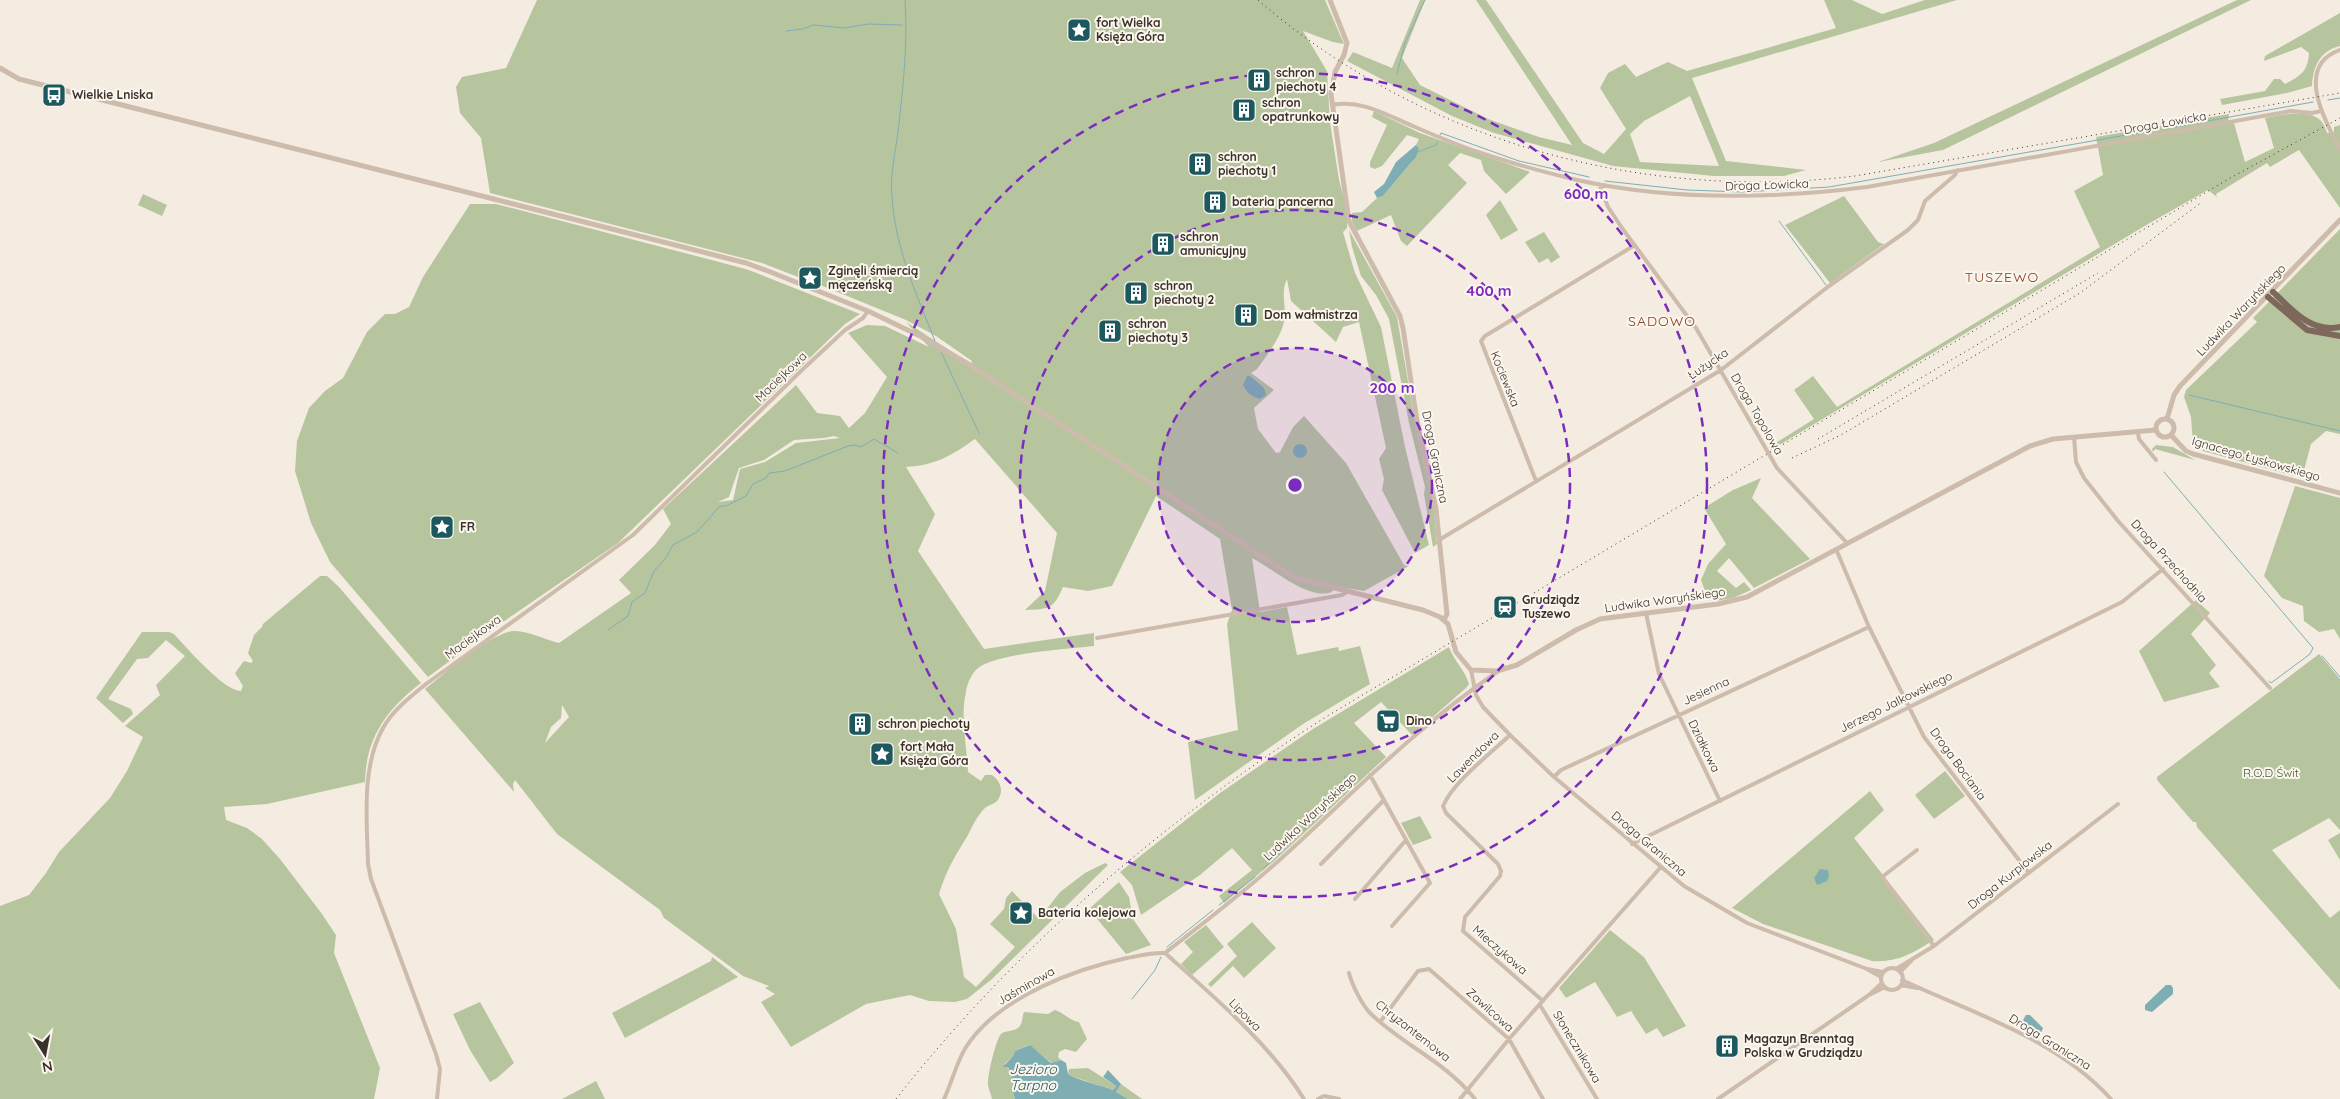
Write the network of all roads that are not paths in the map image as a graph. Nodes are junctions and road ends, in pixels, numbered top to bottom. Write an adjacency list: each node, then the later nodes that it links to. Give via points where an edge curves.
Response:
1 (1330, 0): 4 (street, via 1347,43 1332,85)
2 (2340, 50): 5 (street, via 2327,56 2318,71 2316,85)
3 (1, 70): 12 (street, via 20,79 746,264)
4 (1332, 105): 8 (street, Droga Łowicka, via 1341,103 1370,108 1478,152); 24 (street, Droga Graniczna, via 1349,221 1400,316 1403,328)
5 (2321, 111): 6 (street); 7 (street, Droga Łowicka, via 2291,111)
6 (2340, 149)
7 (1958, 170): 8 (street, Droga Łowicka, via 1867,187 1768,196 1678,194); 15 (street, Łużycka, via 1925,201 1918,220 1908,230 1829,286)
8 (1599, 184): 10 (street, Droga Topolowa, via 1608,207)
9 (2340, 220): 11 (street, Ludwika Waryńskiego)
10 (1634, 245): 15 (street, Droga Topolowa, via 1690,319); 22 (street, Kociewska, via 1481,341)
11 (2270, 294): 13 (main road, via 2306,322 2324,328); 14 (main road, via 2307,330); 16 (street, Ludwika Waryńskiego, via 2180,386)
12 (868, 310): 28 (street, via 911,330 970,366 1279,569 1296,578); 73 (street, Maciejkowa, via 633,535 426,684 404,701 383,728 370,768 368,864 436,1054 440,1068)
13 (2340, 327)
14 (2340, 336)
15 (1721, 370): 22 (street, Łużycka); 25 (street, Droga Topolowa, via 1777,468)
16 (2167, 419): 17 (street, via 2158,422); 19 (street, via 2174,426)
17 (2156, 430): 18 (street, Ludwika Waryńskiego); 19 (street, via 2162,438)
18 (2138, 433): 20 (street, Ludwika Waryńskiego); 21 (street)
19 (2171, 435): 23 (street, Ignacego Łyskowskiego, via 2186,452)
20 (2074, 437): 25 (street, Ludwika Waryńskiego, via 2022,449); 27 (street, Droga Przechodnia, via 2076,462 2081,474 2118,521)
21 (2156, 460)
22 (1536, 481): 24 (street, Łużycka)
23 (2340, 493)
24 (1439, 540): 30 (street, Droga Graniczna, via 1447,614)
25 (1847, 542): 26 (street, Ludwika Waryńskiego)
26 (1836, 549): 29 (street, Ludwika Waryńskiego, via 1746,597); 31 (street, Droga Bociania)
27 (2163, 568): 36 (street, Droga Przechodnia); 37 (street, Jerzego Jalkowskiego, via 2122,602)
28 (1348, 591): 30 (street, via 1422,610); 32 (street, via 1332,597)
29 (1646, 613): 34 (street, Ludwika Waryńskiego, via 1589,623 1528,660); 38 (street, Działkowa, via 1656,667)
30 (1444, 620): 33 (street, Droga Graniczna, via 1450,628 1456,652)
31 (1869, 627): 37 (street, Droga Bociania); 38 (street, Jesienna)
32 (1097, 638)
33 (1471, 670): 34 (street); 35 (street, Droga Graniczna)
34 (1497, 671): 35 (street, Ludwika Waryńskiego)
35 (1473, 688): 39 (street, Droga Graniczna, via 1483,707); 40 (street, Ludwika Waryńskiego)
36 (2270, 688)
37 (1909, 707): 43 (street, Jerzego Jalkowskiego); 51 (street, Droga Bociania, via 1930,746)
38 (1678, 715): 41 (street, Jesienna, via 1561,770); 43 (street, Działkowa)
39 (1510, 735): 41 (street, Droga Graniczna); 45 (street, Lawendowa, via 1459,784 1443,806)
40 (1370, 775): 42 (street); 55 (street, Ludwika Waryńskiego, via 1285,855)
41 (1554, 778): 47 (street, Droga Graniczna)
42 (1384, 800): 46 (street); 49 (street)
43 (1720, 801): 47 (street, Jerzego Jalkowskiego)
44 (2118, 804): 51 (street, Droga Kurpiowska)
45 (1473, 839): 67 (street, Mieczykowa, via 1501,871 1465,917 1463,931)
46 (1406, 840): 52 (street); 53 (street, via 1430,883)
47 (1632, 844): 50 (street, Droga Graniczna)
48 (1917, 850): 54 (street, via 1882,877)
49 (1321, 864)
50 (1660, 868): 56 (street, Droga Graniczna, via 1747,923); 67 (street)
51 (2029, 874): 54 (street, Droga Kurpiowska)
52 (1355, 899)
53 (1392, 926)
54 (1934, 946): 57 (street, Droga Kurpiowska)
55 (1165, 953): 74 (street, Jaśminowa, via 1081,970 1047,983 991,1018 969,1042); 75 (street, Lipowa, via 1254,1038)
56 (1867, 969): 58 (street, Droga Graniczna); 60 (street, Droga Graniczna)
57 (1898, 970): 58 (street, via 1889,968); 61 (street)
58 (1884, 972): 60 (street)
59 (1349, 973): 69 (street, Chryzantemowa, via 1369,1012)
60 (1881, 977): 62 (street)
61 (1902, 980): 63 (street); 65 (street, Droga Graniczna)
62 (1882, 983): 64 (street); 66 (street)
63 (1901, 985): 64 (street, via 1895,989); 65 (street, Droga Graniczna)
64 (1885, 987): 66 (street)
65 (1917, 988): 83 (street, Droga Graniczna, via 2021,1033 2077,1069)
66 (1869, 995): 72 (street)
67 (1543, 1001): 68 (street)
68 (1540, 1005): 70 (street); 81 (street, Słonecznikowa)
69 (1380, 1022): 70 (street, Zawilcowa, via 1418,971 1429,969); 71 (street, Chryzantemowa, via 1447,1070)
70 (1509, 1039): 71 (street); 80 (street, Zawilcowa)
71 (1467, 1090): 78 (street); 79 (street, Chryzantemowa)
72 (1724, 1097): 82 (street)
73 (437, 1099)
74 (944, 1099)
75 (1304, 1099)
76 (1318, 1099): 77 (street, via 1324,1096)
77 (1339, 1099)
78 (1460, 1099)
79 (1475, 1099)
80 (1543, 1099)
81 (1596, 1099)
82 (1718, 1099)
83 (2111, 1099)

